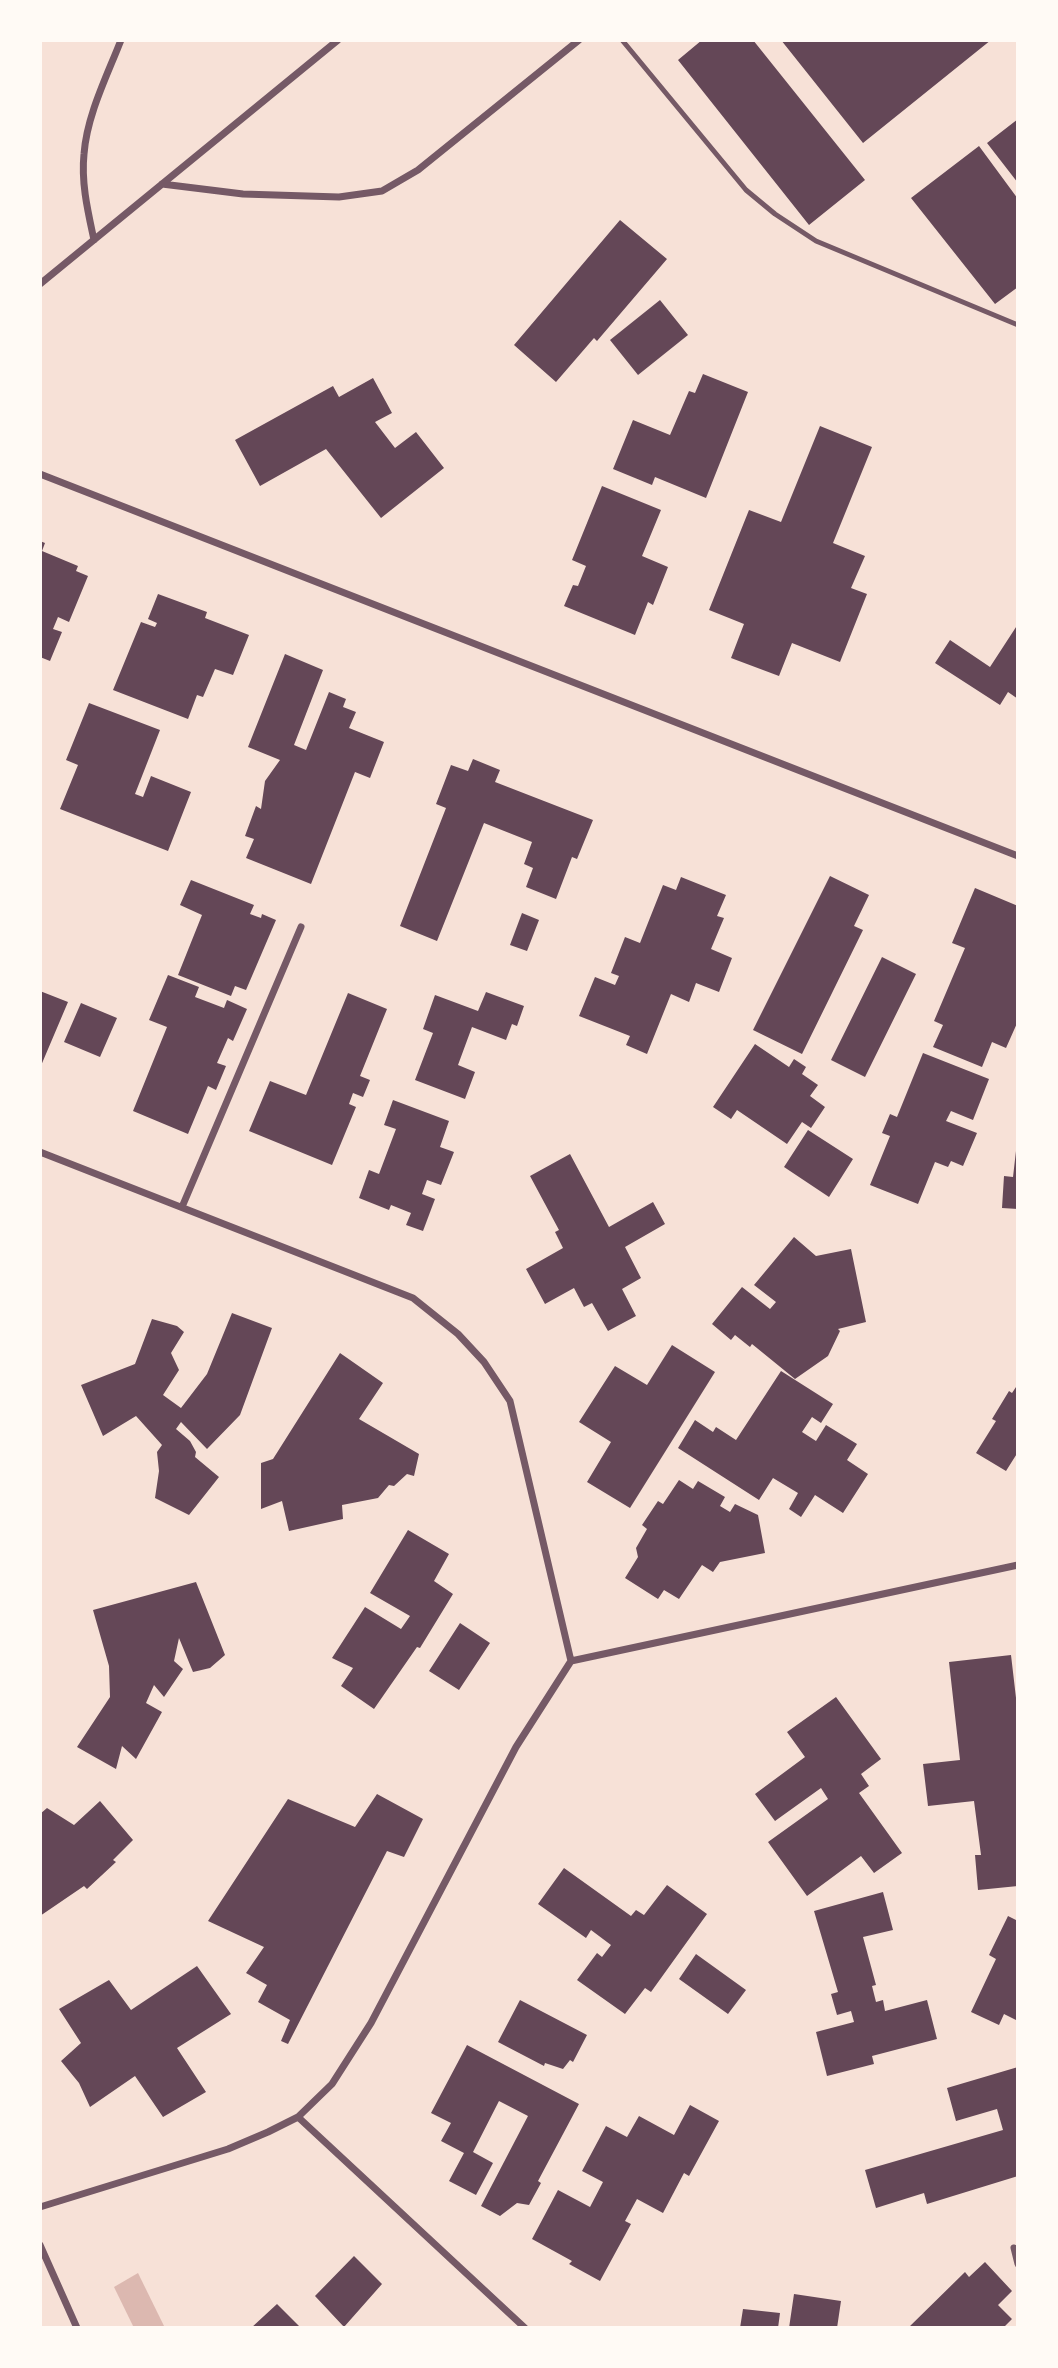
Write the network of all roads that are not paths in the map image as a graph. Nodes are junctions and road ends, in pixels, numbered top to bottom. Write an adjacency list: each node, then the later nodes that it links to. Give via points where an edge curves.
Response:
1 (121, 40): 6 (street, via 84,154 85,199)
2 (338, 40): 5 (street)
3 (579, 40): 5 (street, via 410,176 382,191 325,197 243,194)
4 (622, 40): 8 (lane, via 746,190 775,214 816,241)
5 (162, 184): 6 (street)
6 (94, 240): 7 (street)
7 (40, 284)
8 (1018, 325)
9 (40, 474): 10 (street)
10 (1018, 856)
11 (301, 927): 13 (street)
12 (40, 1152): 13 (street)
13 (182, 1207): 15 (street, via 413,1298 484,1362 510,1401)
14 (1018, 1565): 15 (street)
15 (571, 1661): 16 (street, via 516,1747 371,2023 332,2084)
16 (298, 2117): 17 (street, via 228,2148); 22 (street)
17 (40, 2207)
18 (40, 2245): 21 (street)
19 (1014, 2248): 20 (street)
20 (1018, 2264)
21 (77, 2328)
22 (525, 2328)

